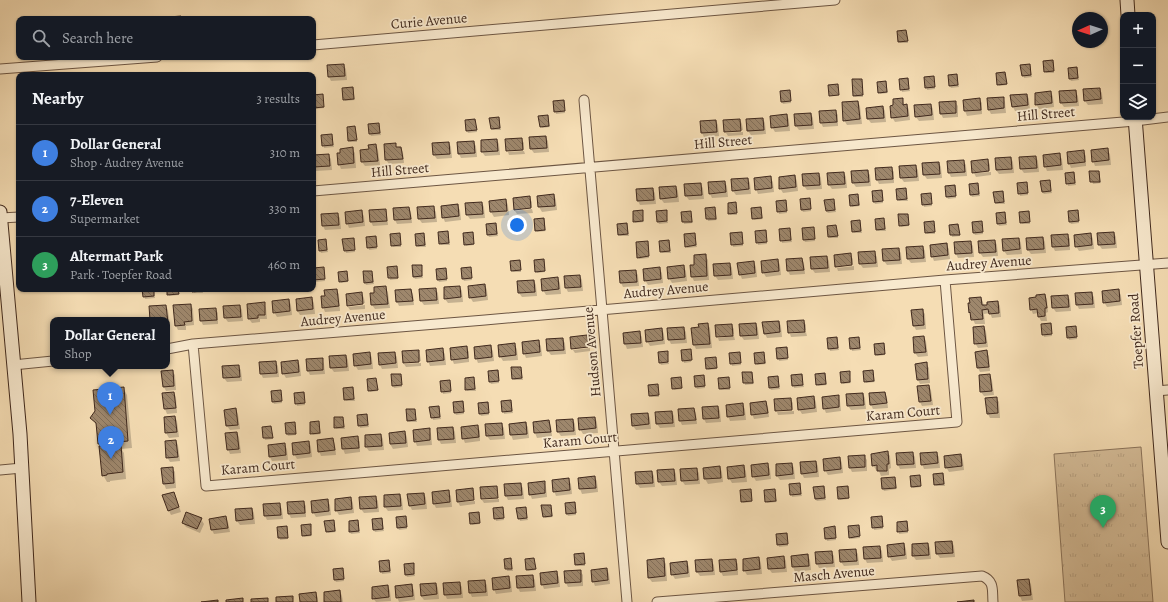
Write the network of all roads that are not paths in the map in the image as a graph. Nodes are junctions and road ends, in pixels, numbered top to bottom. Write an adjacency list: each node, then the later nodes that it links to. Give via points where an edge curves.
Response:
1 (835, 0): 4 (street, Curie Avenue)
2 (1127, 0): 3 (street)
3 (1128, 12)
4 (316, 45)
5 (118, 60): 6 (street)
6 (0, 69)
7 (584, 100): 12 (street, Hudson Avenue)
8 (1168, 117): 9 (street, Hill Street)
9 (1156, 118)
10 (1124, 120): 12 (street, Hill Street)
11 (1135, 120): 18 (street, Toepfer Road)
12 (591, 168): 13 (street, Hill Street); 21 (street, Hudson Avenue)
13 (316, 191)
14 (0, 212): 16 (street)
15 (16, 217): 16 (street)
16 (0, 218): 20 (street)
17 (1168, 263): 18 (street, Audrey Avenue)
18 (1147, 265): 19 (street, Audrey Avenue); 26 (street, Toepfer Road)
19 (945, 280): 21 (street, Audrey Avenue); 27 (street, Karam Court, via 957,422)
20 (4, 293): 25 (street)
21 (603, 310): 22 (street, Audrey Avenue); 27 (street, Hudson Avenue)
22 (193, 344): 23 (street, Audrey Avenue); 27 (street, Karam Court, via 206,486)
23 (170, 348)
24 (50, 361): 25 (street)
25 (13, 365): 28 (street)
26 (1162, 390): 30 (street, Toepfer Road)
27 (615, 451): 32 (street, Hudson Avenue)
28 (22, 468): 29 (street); 31 (street)
29 (0, 470)
30 (1168, 542)
31 (29, 602)
32 (627, 602)
33 (657, 602): 34 (street, Masch Avenue, via 972,576 982,576 989,580)
34 (993, 602)

